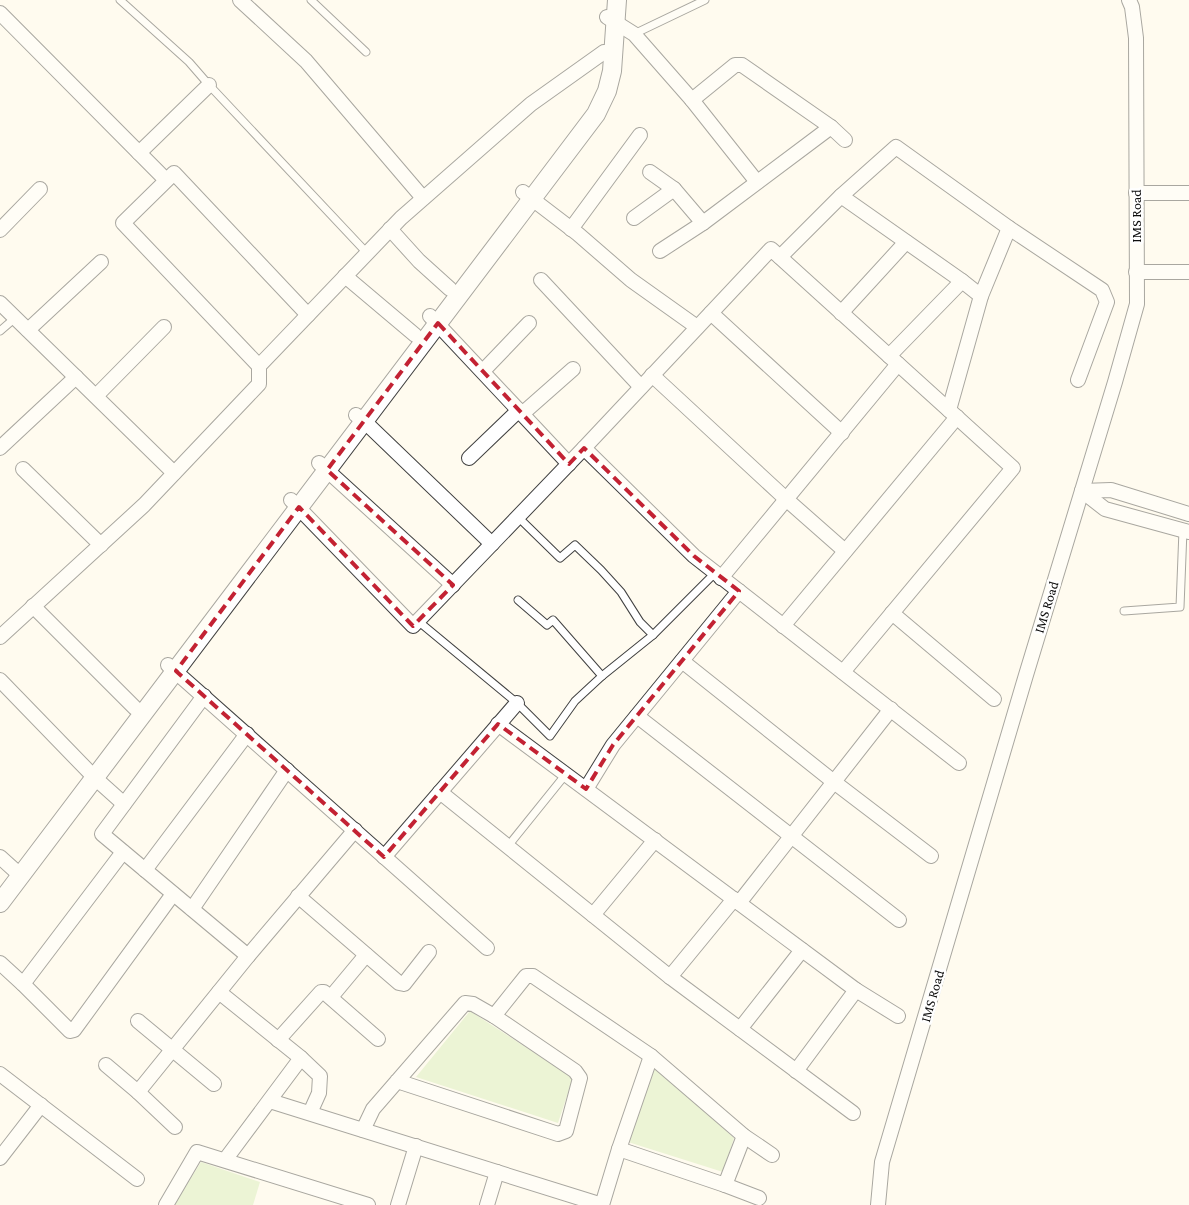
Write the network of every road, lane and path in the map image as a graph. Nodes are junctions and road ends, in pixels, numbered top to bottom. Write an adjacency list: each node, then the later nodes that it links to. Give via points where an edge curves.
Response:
1 (120, 0): 12 (lane, via 189,62)
2 (240, 0): 27 (street, via 306,61)
3 (311, 0): 10 (lane)
4 (617, 0): 8 (street)
5 (705, 0): 9 (lane)
6 (1129, 0): 23 (street, IMS Road, via 1136,38)
7 (0, 13): 17 (street)
8 (610, 13): 9 (street); 11 (street); 25 (street, via 612,71 607,91 596,114)
9 (634, 34): 13 (street)
10 (366, 52)
11 (604, 52): 25 (street, via 600,78 589,104); 27 (street, via 531,104)
12 (209, 85): 17 (street); 36 (lane)
13 (692, 100): 14 (street, via 735,65 742,65); 20 (street)
14 (831, 127): 16 (street); 20 (street)
15 (640, 135): 32 (street)
16 (845, 140)
17 (139, 153): 19 (street)
18 (650, 172): 22 (street)
19 (166, 180): 49 (street, via 174,172); 59 (street, via 123,223)
20 (757, 182): 29 (street)
21 (40, 189): 33 (street)
22 (674, 190): 28 (street); 29 (street)
23 (1136, 193): 24 (street); 39 (street, IMS Road)
24 (1189, 193)
25 (528, 195): 32 (street); 44 (street); 51 (street)
26 (842, 196): 30 (street, via 896,147); 34 (street); 37 (street)
27 (424, 198): 31 (street)
28 (634, 218)
29 (703, 222): 35 (street)
30 (1009, 228): 45 (street); 64 (street, via 1102,290 1107,302)
31 (390, 229): 36 (street); 44 (street)
32 (571, 229): 54 (street, via 631,280)
33 (0, 230)
34 (906, 242): 43 (street); 47 (street)
35 (660, 251)
36 (367, 253): 41 (street)
37 (780, 257): 47 (street); 48 (street, via 771,249)
38 (100, 262): 55 (street)
39 (1136, 272): 40 (street); 78 (street, IMS Road, via 1137,304)
40 (1189, 272)
41 (345, 276): 49 (street); 57 (street)
42 (541, 280): 65 (street)
43 (962, 281): 45 (street); 58 (street)
44 (450, 289): 51 (street)
45 (981, 296): 68 (street)
46 (0, 303): 50 (street)
47 (842, 313): 58 (street)
48 (710, 314): 54 (street); 70 (street)
49 (308, 315): 59 (street)
50 (15, 318): 55 (street); 56 (lane)
51 (434, 320): 57 (street); 61 (street); 69 (street)
52 (529, 323): 61 (street)
53 (164, 327): 66 (street)
54 (697, 327): 62 (street)
55 (28, 330): 63 (street)
56 (0, 331)
57 (416, 335): 69 (street)
58 (894, 360): 68 (street); 70 (street)
59 (260, 366): 77 (street, via 258,384)
60 (572, 369): 67 (street)
61 (483, 371): 67 (street)
62 (652, 375): 65 (street); 79 (street)
63 (76, 377): 66 (street); 71 (street)
64 (1078, 380)
65 (642, 387): 72 (street)
66 (96, 396): 77 (street)
67 (521, 412): 73 (street); 74 (street)
68 (953, 414): 86 (street); 93 (street, via 1013,468)
69 (360, 418): 75 (street); 84 (street)
70 (842, 432): 79 (street)
71 (0, 448)
72 (584, 448): 74 (street); 87 (street, via 694,556)
73 (469, 458)
74 (569, 464): 82 (street)
75 (323, 466): 80 (street); 88 (street)
76 (23, 469): 85 (street)
77 (174, 473): 85 (street)
78 (1082, 491): 81 (street, via 1112,490); 83 (street, via 1105,509); 184 (street, IMS Road, via 882,1162)
79 (786, 499): 86 (street); 87 (street)
80 (295, 504): 94 (street, via 413,626); 99 (street)
81 (1189, 514)
82 (518, 517): 84 (street); 97 (lane, via 560,558 575,545 622,592 640,622)
83 (1186, 531): 92 (lane, via 1180,608)
84 (492, 544): 88 (street)
85 (100, 545): 91 (street)
86 (845, 551): 95 (street)
87 (718, 575): 89 (street); 97 (lane)
88 (453, 585): 94 (street)
89 (739, 592): 95 (street); 98 (street)
90 (518, 600): 101 (lane, via 547,625 552,620)
91 (33, 606): 96 (street); 107 (street)
92 (1124, 611)
93 (892, 613): 100 (street); 104 (street)
94 (418, 621): 105 (lane)
95 (783, 626): 100 (street)
96 (1, 633)
97 (653, 635): 101 (lane)
98 (682, 661): 108 (street); 115 (street)
99 (172, 668): 103 (street); 107 (street)
100 (843, 672): 106 (street)
101 (602, 676): 105 (lane, via 575,701 550,736)
102 (0, 680): 113 (street)
103 (204, 696): 110 (street); 118 (street)
104 (994, 699)
105 (517, 703): 109 (street)
106 (891, 709): 111 (street); 115 (street)
107 (139, 711): 113 (street)
108 (637, 716): 116 (street, via 613,745); 120 (street)
109 (498, 724): 114 (street); 117 (street)
110 (247, 734): 112 (street); 127 (street)
111 (959, 762)
112 (287, 770): 119 (street); 134 (street)
113 (91, 774): 118 (street); 128 (street)
114 (566, 774): 116 (street); 122 (lane)
115 (834, 782): 120 (street); 125 (street)
116 (586, 789): 121 (street)
117 (440, 792): 122 (street); 124 (street)
118 (124, 804): 123 (street, via 102,834)
119 (354, 830): 124 (street); 131 (street)
120 (792, 836): 132 (street); 136 (street)
121 (655, 840): 132 (street); 135 (street)
122 (508, 846): 135 (street)
123 (124, 852): 127 (street); 144 (street)
124 (384, 856): 137 (street)
125 (931, 856)
126 (0, 857): 128 (street)
127 (145, 870): 130 (street)
128 (17, 873): 129 (street); 133 (street)
129 (0, 887)
130 (173, 894): 134 (street); 144 (street, via 74,1030 70,1031)
131 (298, 896): 140 (street); 141 (street)
132 (736, 901): 138 (street); 143 (street)
133 (0, 903)
134 (192, 909): 141 (street)
135 (593, 915): 143 (street)
136 (899, 920)
137 (487, 948)
138 (802, 950): 145 (street); 151 (street)
139 (429, 952): 140 (street, via 404,984)
140 (366, 955): 147 (street)
141 (248, 956): 146 (street)
142 (0, 964): 144 (street)
143 (670, 977): 151 (street)
144 (23, 984)
145 (856, 990): 149 (street); 158 (street)
146 (219, 992): 153 (street); 154 (street)
147 (330, 997): 152 (street); 153 (street, via 321,992)
148 (494, 1016): 155 (street, via 526,976 532,976); 160 (street, via 465,1003); 160 (street, via 575,1071 580,1078 566,1131 558,1134)
149 (898, 1016)
150 (138, 1022): 154 (street)
151 (740, 1029): 158 (street)
152 (378, 1039)
153 (278, 1040): 156 (street)
154 (173, 1050): 161 (street); 162 (street)
155 (652, 1056): 169 (street); 171 (street)
156 (301, 1058): 163 (street); 165 (street, via 320,1076 319,1093)
157 (106, 1065): 162 (street)
158 (796, 1071): 166 (street)
159 (0, 1074): 164 (street)
160 (396, 1081): 168 (street, via 372,1109)
161 (214, 1084)
162 (138, 1092): 167 (street)
163 (270, 1100): 165 (street); 174 (street)
164 (41, 1105): 173 (street); 176 (street)
165 (310, 1113): 168 (street)
166 (852, 1113)
167 (174, 1127)
168 (363, 1130): 170 (street)
169 (744, 1136): 172 (street); 177 (street)
170 (416, 1146): 175 (street); 181 (street)
171 (619, 1149): 177 (street); 183 (street)
172 (772, 1155)
173 (0, 1158)
174 (225, 1160): 179 (street, via 197,1152); 180 (street)
175 (497, 1172): 182 (street); 183 (street)
176 (137, 1179)
177 (725, 1185): 178 (street)
178 (759, 1198)
179 (166, 1205)
180 (368, 1205)
181 (398, 1205)
182 (486, 1205)
183 (602, 1205)
184 (878, 1205)

